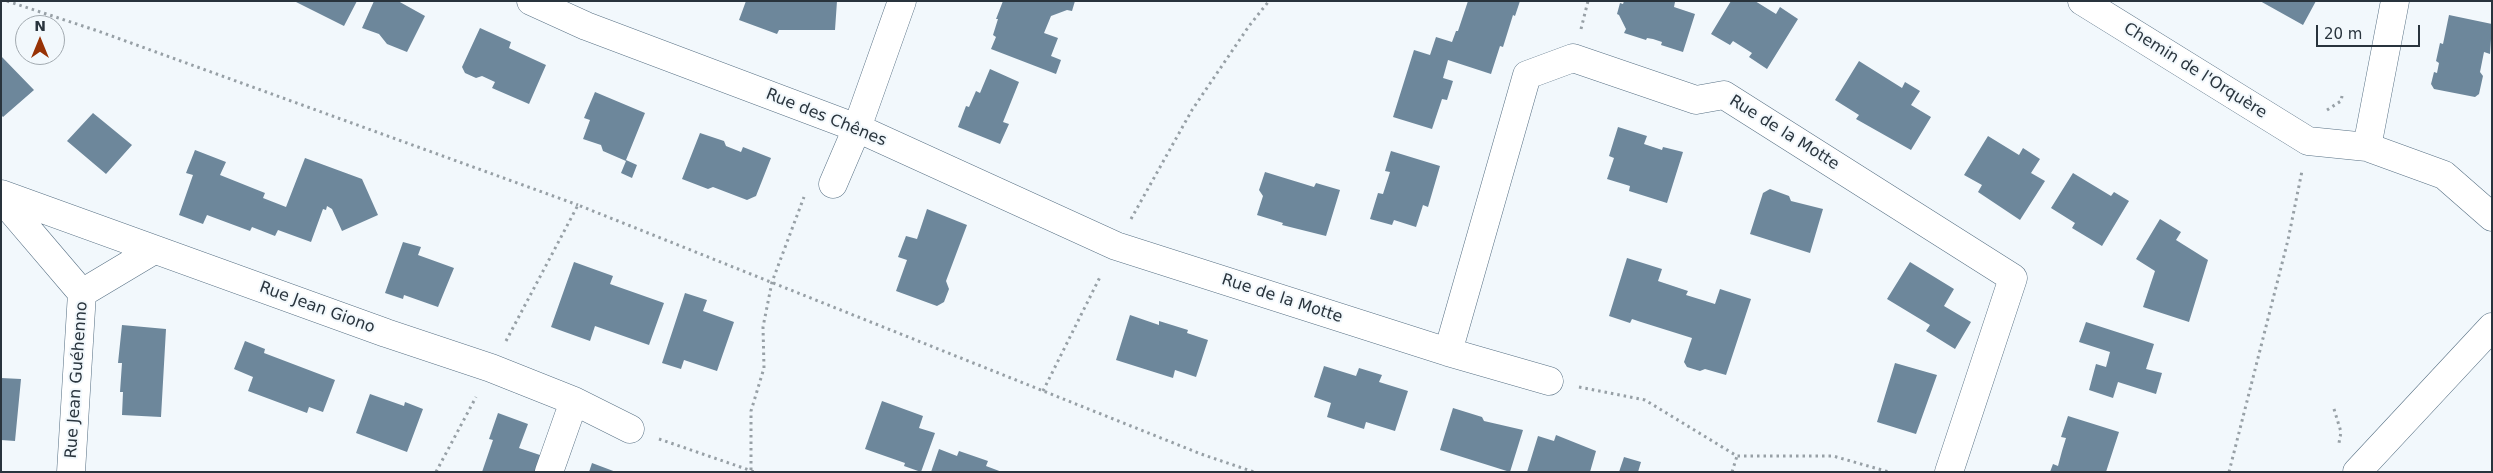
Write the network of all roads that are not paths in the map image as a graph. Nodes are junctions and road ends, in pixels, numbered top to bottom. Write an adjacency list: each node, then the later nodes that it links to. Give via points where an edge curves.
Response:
1 (532, 1): 5 (street, Rue des Chênes, via 586,26)
2 (902, 1): 5 (street)
3 (2082, 1): 6 (street, Chemin de l'Orquère, via 2308,141)
4 (2395, 1): 6 (street)
5 (857, 128): 7 (street); 11 (street, Rue des Chênes)
6 (2368, 147): 10 (street, via 2444,175)
7 (833, 184)
8 (1, 194): 12 (street, Rue Jean Giono)
9 (1, 198): 13 (street, Rue Jean Guéhenno)
10 (2492, 217)
11 (1116, 246): 15 (street, Rue de la Motte)
12 (154, 250): 13 (street); 17 (street, Rue Jean Giono)
13 (82, 293): 19 (street, Rue Jean Guéhenno)
14 (2492, 328): 22 (street)
15 (1448, 352): 16 (street, Rue de la Motte); 21 (street, Rue de la Motte, via 1527,75 1573,58 1696,100 1724,95 2013,278)
16 (1549, 381)
17 (574, 400): 18 (street, Rue Jean Giono); 20 (street)
18 (630, 429)
19 (71, 472)
20 (549, 472)
21 (1949, 472)
22 (2357, 472)

